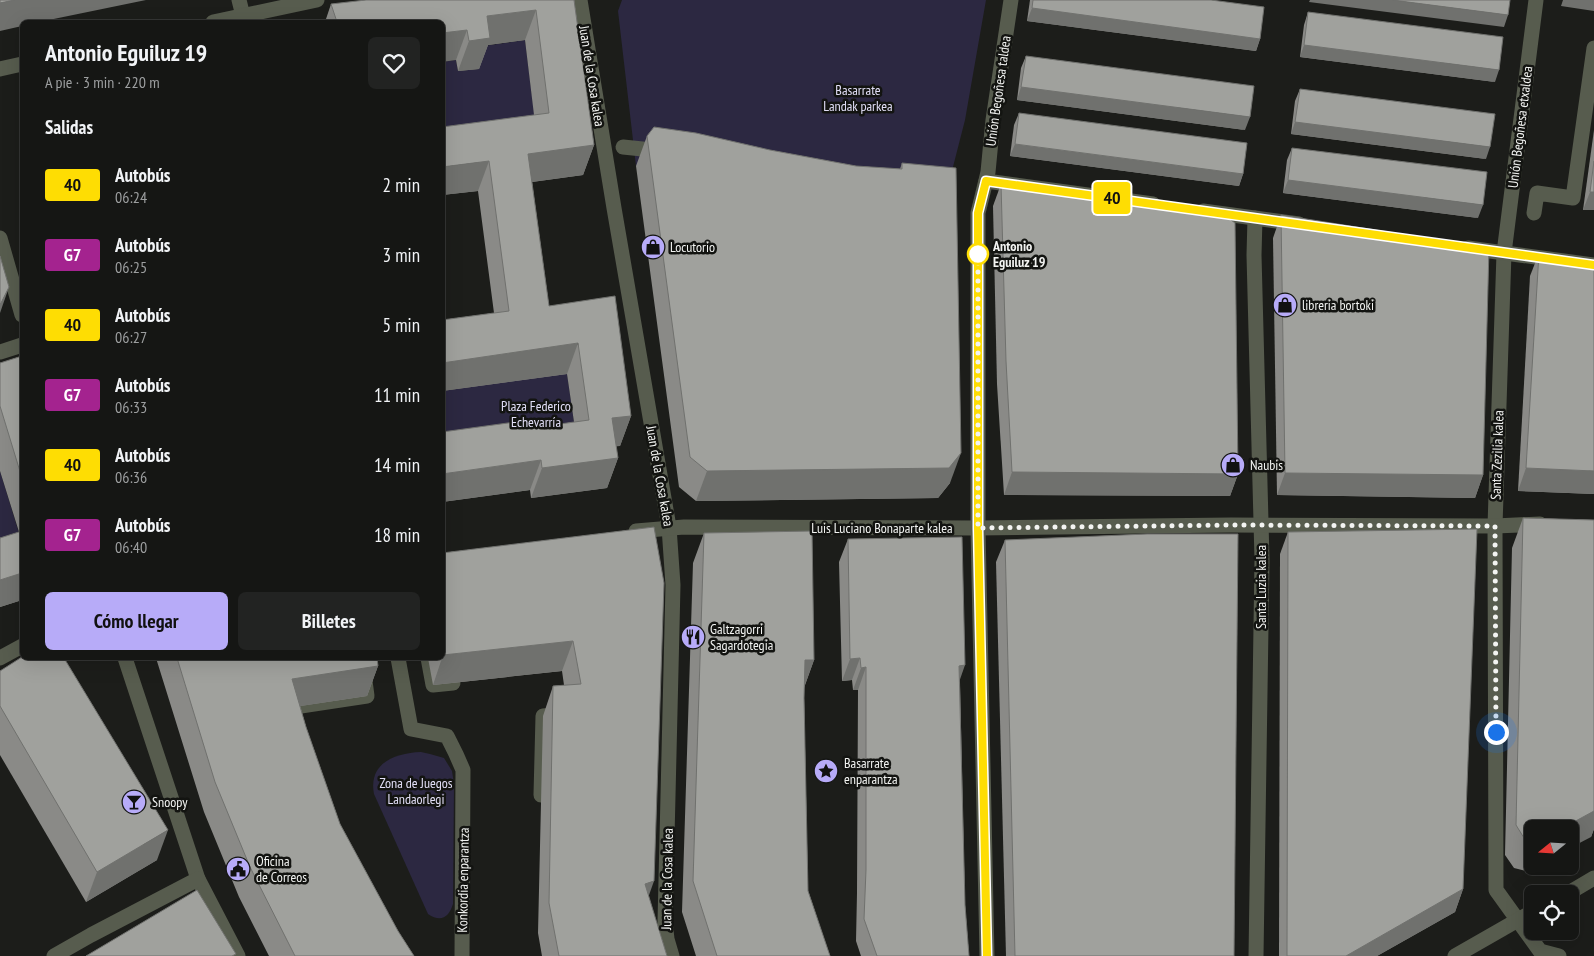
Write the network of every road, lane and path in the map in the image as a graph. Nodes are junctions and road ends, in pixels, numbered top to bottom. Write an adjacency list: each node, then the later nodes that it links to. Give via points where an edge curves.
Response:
1 (240, 0): 6 (street)
2 (317, 0): 6 (street)
3 (580, 0): 29 (street, Juan de la Cosa kalea)
4 (1011, 0): 13 (street, Unión Begoñesa taldea)
5 (1536, 0): 21 (street, Unión Begoñesa etxaldea)
6 (243, 16): 7 (street)
7 (223, 20)
8 (1594, 48): 16 (street, via 1573,198 1537,192)
9 (20, 64): 10 (street)
10 (0, 69)
11 (623, 146): 12 (street)
12 (672, 152)
13 (986, 181): 14 (street); 30 (street, Unión Begoñesa taldea, via 978,213)
14 (1167, 206)
15 (1186, 208): 17 (street)
16 (1534, 213)
17 (1255, 218): 18 (street); 27 (street, Santa Luzia kalea)
18 (1313, 226)
19 (0, 238): 23 (street)
20 (1457, 246): 21 (street)
21 (1504, 253): 22 (street); 28 (street, Santa Zezilia kalea)
22 (1594, 265)
23 (20, 308)
24 (20, 346): 25 (street)
25 (0, 352)
26 (1557, 524): 28 (street, Luis Luciano Bonaparte kalea)
27 (1260, 525): 28 (street, Luis Luciano Bonaparte kalea); 30 (street, Luis Luciano Bonaparte kalea); 53 (street, Santa Luzia kalea)
28 (1495, 526): 46 (street, Santa Zezilia kalea, via 1496,890)
29 (669, 527): 30 (street, Luis Luciano Bonaparte kalea); 31 (street, Luis Luciano Bonaparte kalea); 51 (street, Juan de la Cosa kalea, via 673,585 666,922)
30 (978, 528): 52 (street, Unión Begoñesa taldea)
31 (620, 533)
32 (20, 647): 33 (street)
33 (0, 658)
34 (126, 660): 43 (street)
35 (362, 660): 40 (street, via 367,696 281,709)
36 (398, 660): 50 (street, Konkordia enparantza, via 411,729 447,736 463,770)
37 (428, 660): 38 (street, via 432,685)
38 (470, 681)
39 (567, 697): 41 (street, via 570,714 542,716)
40 (286, 725)
41 (541, 806)
42 (1594, 878): 44 (street)
43 (198, 879): 48 (street); 49 (street)
44 (1579, 887)
45 (1524, 917): 46 (street)
46 (1517, 921): 47 (street, Santa Zezilia kalea); 54 (street)
47 (1541, 953): 55 (street)
48 (54, 956)
49 (238, 956)
50 (462, 956)
51 (672, 956)
52 (987, 956)
53 (1256, 956)
54 (1455, 956)
55 (1559, 956)

